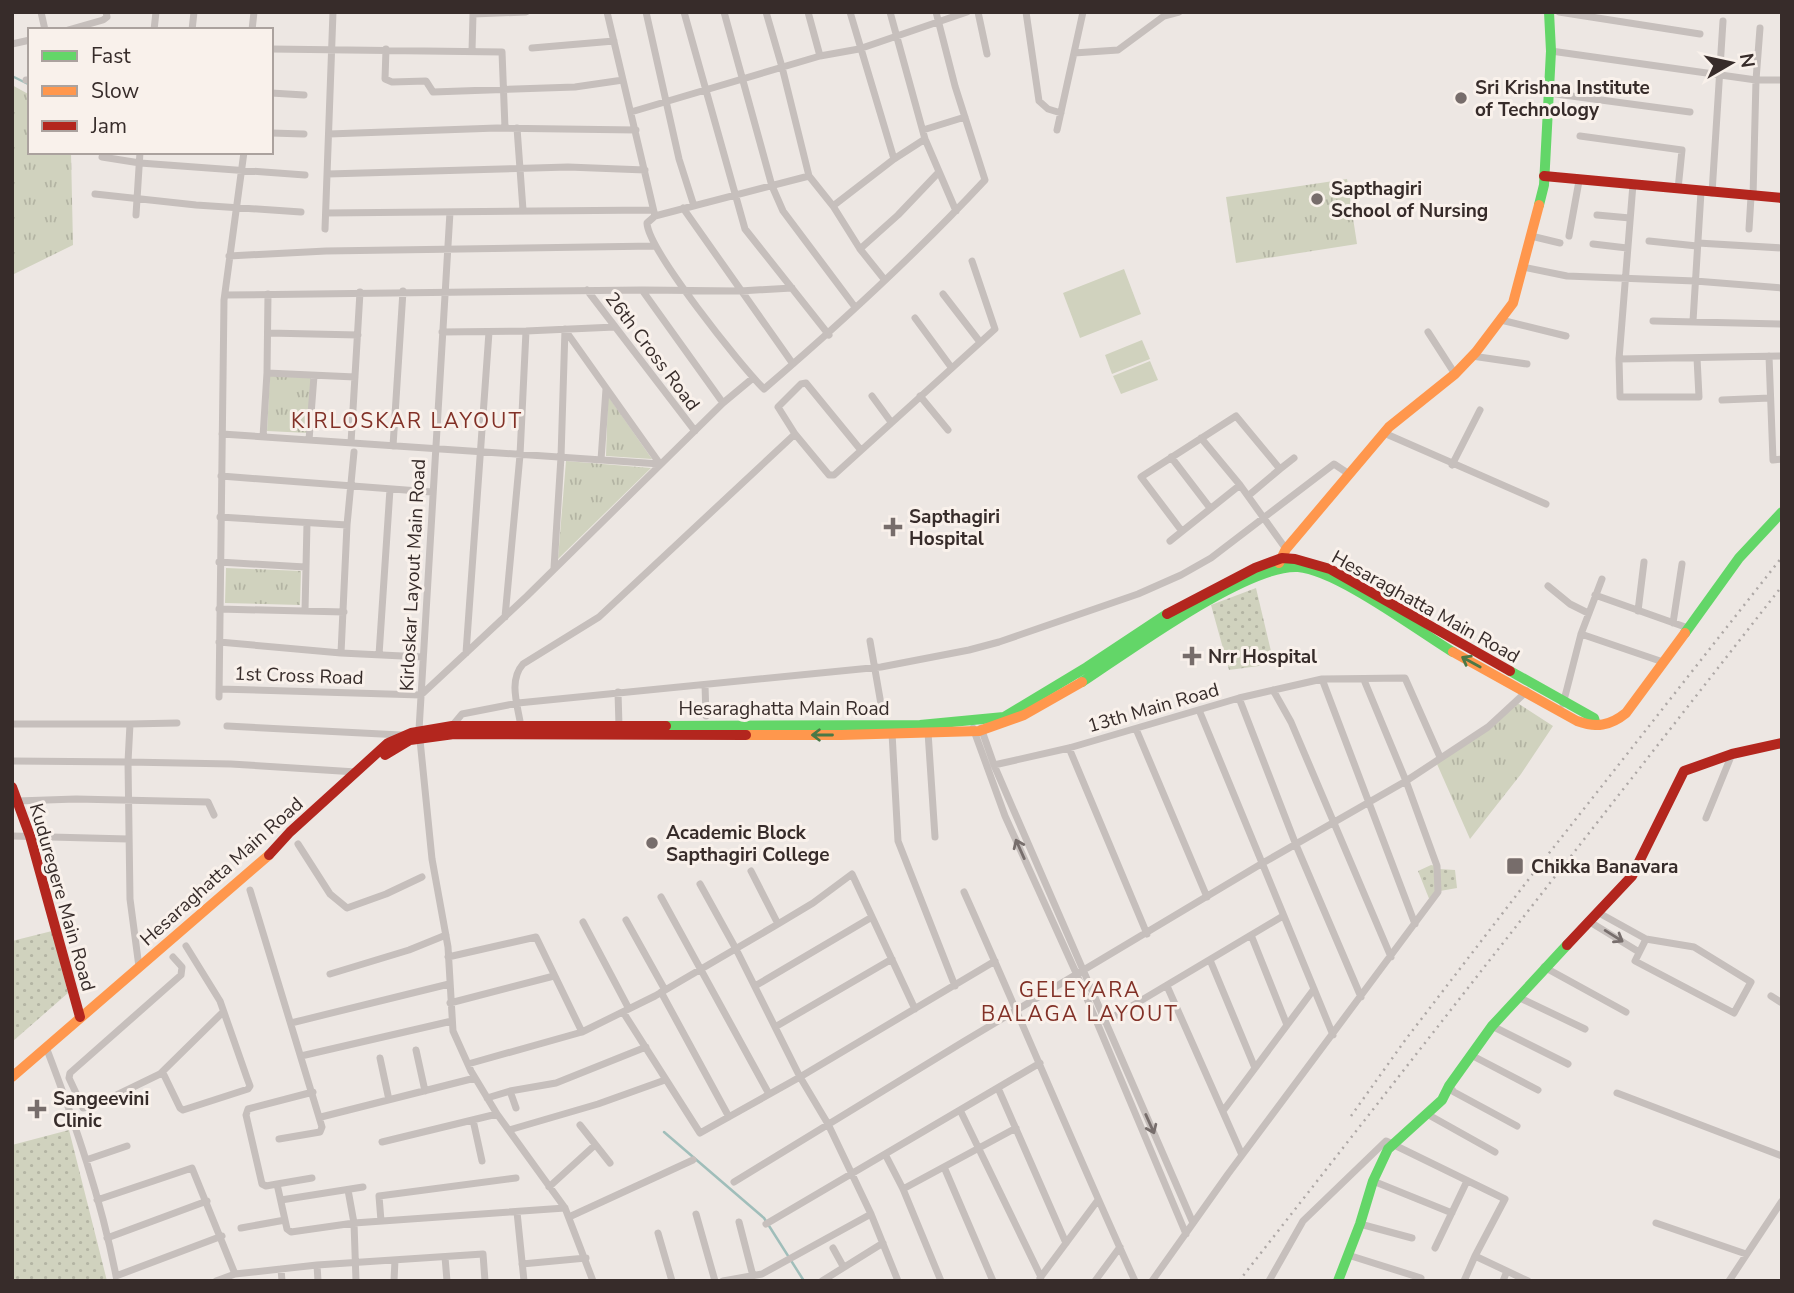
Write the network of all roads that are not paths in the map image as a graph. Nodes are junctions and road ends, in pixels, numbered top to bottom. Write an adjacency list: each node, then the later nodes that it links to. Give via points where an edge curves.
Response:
1 (106, 12): 22 (street, via 103,20)
2 (333, 12): 29 (street)
3 (526, 12): 32 (street, via 473,14)
4 (607, 12): 26 (street)
5 (646, 12): 48 (street)
6 (684, 12): 44 (street)
7 (724, 12): 39 (street)
8 (765, 12): 37 (street)
9 (807, 12): 36 (street)
10 (850, 12): 31 (street)
11 (890, 12): 25 (street)
12 (936, 12): 21 (street)
13 (967, 12): 21 (street)
14 (978, 12): 35 (street)
15 (1026, 12): 51 (street, via 1040,101)
16 (1083, 12): 34 (street)
17 (1179, 12): 34 (street, via 1164,16 1118,50)
18 (1549, 12): 33 (main road)
19 (1559, 12): 24 (street)
20 (1723, 21): 38 (street)
21 (939, 22): 25 (street); 52 (street)
22 (76, 28)
23 (1760, 28): 40 (street)
24 (1700, 34)
25 (896, 36): 31 (street); 60 (street)
26 (614, 41): 27 (street); 41 (street)
27 (532, 48)
28 (273, 49): 29 (street)
29 (332, 49): 30 (street); 59 (street)
30 (386, 49): 32 (street); 43 (street, via 385,79 392,82 426,81 433,92)
31 (859, 49): 36 (street); 65 (street)
32 (472, 51): 43 (street, via 502,52)
33 (1551, 51): 38 (street); 46 (main road)
34 (1074, 53): 51 (street)
35 (987, 54)
36 (820, 56): 37 (street)
37 (782, 67): 39 (street); 73 (street)
38 (1720, 75): 40 (street); 79 (street)
39 (743, 79): 44 (street); 77 (street)
40 (1756, 79): 42 (street); 83 (street)
41 (623, 80): 43 (street); 49 (street)
42 (1782, 80)
43 (504, 90): 53 (street)
44 (705, 91): 48 (street); 81 (street)
45 (273, 93): 47 (street)
46 (1549, 93): 50 (street); 74 (main road)
47 (304, 95)
48 (666, 102): 49 (street); 85 (street)
49 (631, 112): 55 (street)
50 (1690, 112)
51 (1061, 113): 56 (street)
52 (965, 117): 60 (street); 90 (street, via 985,180)
53 (505, 128): 54 (street); 59 (street)
54 (517, 128): 55 (street); 67 (street)
55 (636, 130): 68 (street)
56 (1057, 130)
57 (273, 132): 58 (street)
58 (304, 134)
59 (330, 134): 71 (street)
60 (924, 134): 65 (street); 70 (street)
61 (1580, 135): 78 (street, via 1682,150)
62 (140, 154): 66 (street)
63 (244, 154): 69 (street)
64 (102, 157): 66 (street)
65 (894, 159): 86 (street)
66 (139, 163): 69 (street); 82 (street)
67 (519, 169): 68 (street); 71 (street); 89 (street)
68 (645, 170): 94 (street)
69 (243, 171): 72 (street); 87 (street)
70 (938, 173): 90 (street); 110 (street)
71 (328, 174): 93 (street)
72 (304, 175)
73 (809, 176): 77 (street); 86 (street)
74 (1544, 176): 75 (main road); 100 (main road)
75 (1579, 181): 76 (main road); 101 (street)
76 (1633, 184): 78 (main road); 97 (street)
77 (772, 186): 81 (street); 129 (street, via 783,211)
78 (1678, 189): 79 (main road)
79 (1707, 192): 83 (main road); 105 (street)
80 (95, 194): 82 (street)
81 (734, 195): 85 (street); 117 (street, via 745,229)
82 (137, 197): 87 (street); 95 (street)
83 (1752, 197): 84 (main road); 99 (street)
84 (1782, 198)
85 (694, 206): 88 (street)
86 (833, 206): 110 (street)
87 (237, 208): 91 (street); 111 (street)
88 (683, 208): 94 (street); 122 (street)
89 (523, 210): 92 (street); 94 (street)
90 (956, 211): 115 (street)
91 (302, 212)
92 (450, 212): 93 (street); 109 (street, Kirloskar Layout Main Road)
93 (327, 213): 98 (street)
94 (654, 213): 106 (street, via 647,231)
95 (136, 215)
96 (1597, 215): 97 (street)
97 (1630, 218): 107 (street)
98 (325, 229)
99 (1749, 229)
100 (1531, 236): 103 (street); 113 (main road)
101 (1569, 236)
102 (1649, 241): 105 (street)
103 (1560, 243)
104 (1593, 244): 107 (street)
105 (1698, 244): 108 (street); 116 (street)
106 (655, 246): 109 (street); 125 (street)
107 (1628, 248): 114 (street)
108 (1782, 248)
109 (447, 249): 111 (street); 124 (street, Kirloskar Layout Main Road)
110 (860, 249): 115 (street)
111 (229, 256): 128 (street)
112 (972, 261): 145 (street, via 995,327)
113 (1523, 267): 114 (street, via 1567,276); 131 (main road, via 1513,303)
114 (1625, 278): 116 (street); 150 (street)
115 (884, 279): 129 (street)
116 (1695, 281): 118 (street); 133 (street)
117 (792, 288): 122 (street); 143 (street)
118 (1782, 288)
119 (587, 290): 120 (street); 124 (street); 135 (street, 26th Cross Road)
120 (642, 290): 125 (street); 165 (street)
121 (403, 291): 123 (street); 124 (street); 179 (street)
122 (740, 291): 125 (street); 151 (street)
123 (360, 292): 126 (street); 142 (street)
124 (445, 292): 138 (street, Kirloskar Layout Main Road)
125 (687, 292): 158 (street)
126 (268, 294): 128 (street); 141 (street)
127 (943, 294): 145 (street)
128 (225, 295): 173 (street)
129 (855, 307): 143 (street)
130 (915, 318): 153 (street)
131 (1500, 320): 144 (street); 146 (main road)
132 (1653, 321): 133 (street)
133 (1693, 321): 134 (street)
134 (1782, 324)
135 (615, 327): 136 (street); 171 (street, 26th Cross Road)
136 (565, 329): 137 (street); 159 (street); 185 (street)
137 (526, 331): 139 (street); 184 (street)
138 (442, 332): 139 (street); 180 (street, Kirloskar Layout Main Road)
139 (489, 332): 183 (street)
140 (1428, 332): 155 (street)
141 (268, 333): 142 (street); 154 (street)
142 (358, 335): 157 (street)
143 (829, 335): 151 (street)
144 (1566, 336)
145 (980, 342): 153 (street)
146 (1472, 356): 152 (street); 155 (main road)
147 (1769, 356): 148 (street); 149 (street); 161 (street)
148 (1782, 356)
149 (1698, 358): 150 (street); 150 (street, via 1699,397 1620,397)
150 (1619, 359)
151 (793, 364): 158 (street, via 764,389)
152 (1527, 365)
153 (951, 367): 163 (street)
154 (267, 373): 156 (street); 175 (street)
155 (1455, 374): 172 (main road)
156 (314, 376): 157 (street); 177 (street)
157 (355, 377): 178 (street)
158 (753, 378): 165 (street)
159 (606, 388): 189 (street); 190 (street)
160 (1782, 392): 161 (street)
161 (1770, 395): 164 (street); 169 (street)
162 (872, 396): 167 (street)
163 (920, 396): 167 (street); 168 (street)
164 (1722, 400)
165 (723, 403): 171 (street)
166 (1480, 410): 191 (street)
167 (891, 422): 181 (street)
168 (948, 430)
169 (1773, 430): 170 (street); 188 (street, via 1773,460)
170 (1782, 430)
171 (695, 431): 190 (street)
172 (1384, 433): 191 (street); 193 (main road)
173 (222, 434): 175 (street); 194 (street)
174 (795, 434): 181 (street, via 830,475); 181 (street, via 778,407 806,383); 246 (street, via 599,617 523,664 514,681)
175 (263, 437): 177 (street)
176 (1202, 438): 186 (street); 192 (street, via 1236,416); 195 (street)
177 (309, 440): 178 (street)
178 (351, 443): 179 (street)
179 (393, 446): 180 (street)
180 (435, 449): 183 (street); 198 (street, Kirloskar Layout Main Road)
181 (860, 449)
182 (354, 452): 196 (street)
183 (482, 452): 184 (street); 233 (street)
184 (520, 455): 185 (street); 226 (street)
185 (561, 457): 189 (street); 216 (street)
186 (1171, 457): 201 (street); 207 (street, via 1141,477)
187 (1294, 458): 192 (street)
188 (1782, 459)
189 (601, 460): 190 (street)
190 (660, 464): 216 (street)
191 (1452, 465): 200 (street)
192 (1280, 469): 199 (street)
193 (1349, 474): 204 (street, via 1334,464); 208 (main road)
194 (221, 476): 196 (street); 203 (street)
195 (1240, 485): 199 (street); 201 (street)
196 (351, 486): 197 (street); 206 (street)
197 (390, 489): 198 (street); 234 (street)
198 (432, 492): 235 (street, Kirloskar Layout Main Road)
199 (1248, 496): 204 (street)
200 (1546, 504)
201 (1210, 508): 207 (street)
202 (1782, 512): 228 (main road, Hesaraghatta Main Road, via 1740,558)
203 (220, 517): 205 (street); 211 (street)
204 (1264, 517): 210 (street); 237 (street, via 1211,558 1138,594 970,650)
205 (307, 523): 206 (street); 215 (street)
206 (347, 525): 224 (street)
207 (1181, 530): 209 (street)
208 (1298, 537): 210 (main road); 213 (main road)
209 (1170, 541)
210 (1284, 554): 213 (main road, Hesaraghatta Main Road); 217 (main road); 256 (main road, Hesaraghatta Main Road, via 1170,612 1016,711)
211 (219, 562): 215 (street); 221 (street)
212 (1644, 562): 223 (street)
213 (1295, 563): 217 (main road, Hesaraghatta Main Road); 241 (main road, Hesaraghatta Main Road, via 1339,582 1456,654)
214 (1682, 564): 227 (street)
215 (305, 567): 222 (street)
216 (554, 569): 226 (street)
217 (1276, 570): 256 (main road, Hesaraghatta Main Road, via 1207,602 1023,717 1000,726)
218 (1602, 579): 220 (street)
219 (1548, 586): 225 (street)
220 (1595, 596): 223 (street); 225 (street)
221 (219, 609): 222 (street); 231 (street)
222 (305, 611): 224 (street)
223 (1638, 611): 227 (street)
224 (344, 612): 232 (street)
225 (1588, 613): 229 (street)
226 (505, 617): 233 (street)
227 (1673, 623): 228 (street)
228 (1688, 628): 236 (main road, Hesaraghatta Main Road)
229 (1581, 634): 236 (street); 247 (street)
230 (870, 641): 237 (street)
231 (219, 642): 232 (street); 244 (street, 1st Cross Road, via 219,693)
232 (341, 653): 234 (street)
233 (466, 653): 244 (street)
234 (379, 654): 235 (street)
235 (423, 657): 244 (street, Kirloskar Layout Main Road)
236 (1663, 662): 247 (main road, Hesaraghatta Main Road, via 1614,724 1591,727)
237 (875, 667): 240 (street); 248 (street)
238 (1322, 679): 239 (street, 13th Main Road); 242 (street, 13th Main Road); 275 (street)
239 (1364, 680): 267 (street, 13th Main Road, via 1405,678); 272 (street)
240 (705, 685): 243 (street); 250 (street)
241 (1529, 689): 247 (main road, Hesaraghatta Main Road); 267 (street, via 1488,727)
242 (1273, 690): 245 (street, 13th Main Road); 278 (street)
243 (618, 692): 246 (street); 255 (street)
244 (421, 695): 262 (street, Kirloskar Layout Main Road)
245 (1240, 698): 249 (street, 13th Main Road); 285 (street)
246 (518, 702): 257 (street); 259 (street, via 462,714)
247 (1562, 707)
248 (882, 710)
249 (1199, 710): 258 (street, 13th Main Road); 286 (street)
250 (706, 716)
251 (177, 723): 253 (street)
252 (12, 724): 253 (street)
253 (130, 724): 269 (street)
254 (227, 726): 263 (street)
255 (619, 726): 256 (main road, Hesaraghatta Main Road); 257 (main road, Hesaraghatta Main Road)
256 (977, 726): 260 (main road, Hesaraghatta Main Road); 270 (street); 319 (street, one-way to 256, via 1005,816)
257 (521, 727): 259 (main road, Hesaraghatta Main Road)
258 (1136, 729): 265 (street, 13th Main Road); 293 (street)
259 (453, 730): 261 (main road, Hesaraghatta Main Road, one-way to 259); 262 (main road)
260 (928, 732): 261 (main road, Hesaraghatta Main Road); 281 (street)
261 (892, 733): 323 (street, via 898,841)
262 (419, 734): 263 (main road, Hesaraghatta Main Road); 283 (main road, via 385,755); 303 (street, Kirloskar Layout Main Road, via 432,859)
263 (402, 735): 271 (main road, Hesaraghatta Main Road)
264 (1782, 745): 266 (main road)
265 (1069, 748): 270 (street, 13th Main Road); 302 (street)
266 (1732, 754): 277 (street); 294 (main road, via 1684,771 1632,876)
267 (1440, 757): 272 (street)
268 (12, 761): 269 (street)
269 (128, 762): 271 (street); 274 (street)
270 (994, 765): 319 (street)
271 (357, 772): 283 (main road, Hesaraghatta Main Road)
272 (1406, 781): 275 (street); 301 (street, via 1437,866 1438,892)
273 (14, 794): 274 (street); 280 (main road, Kuduregere Main Road)
274 (129, 800): 276 (street, via 208,802); 282 (street)
275 (1369, 803): 278 (street); 301 (street)
276 (214, 815)
277 (1706, 818)
278 (1333, 824): 285 (street); 311 (street)
279 (12, 836): 280 (street)
280 (30, 836): 282 (street); 337 (main road, Kuduregere Main Road)
281 (936, 837)
282 (128, 839): 315 (street)
283 (283, 842): 315 (main road, Hesaraghatta Main Road)
284 (298, 844): 288 (street, via 330,894 347,908)
285 (1296, 845): 286 (street); 328 (street)
286 (1261, 864): 293 (street); 295 (street)
287 (751, 871): 300 (street)
288 (422, 877)
289 (700, 884): 307 (street)
290 (250, 890): 340 (street)
291 (964, 892): 314 (street)
292 (661, 897): 317 (street)
293 (1207, 897): 302 (street)
294 (1599, 913): 299 (main road); 305 (street)
295 (1283, 916): 304 (street); 325 (street)
296 (872, 918): 300 (street, via 852,874); 312 (street); 322 (street)
297 (626, 920): 326 (street)
298 (583, 922): 333 (street)
299 (1590, 922): 308 (street, one-way to 308); 316 (main road)
300 (778, 924): 307 (street)
301 (1415, 924): 311 (street)
302 (1147, 934): 319 (street)
303 (446, 935): 310 (street, Kirloskar Layout Main Road); 318 (street)
304 (1251, 935): 313 (street); 341 (street)
305 (1646, 939): 308 (street); 308 (street, via 1694,947 1751,982 1734,1013 1635,961)
306 (187, 946): 336 (street)
307 (736, 949): 317 (street); 322 (street)
308 (1639, 951)
309 (173, 957): 357 (street, via 182,967 181,975 69,1078 83,1108 89,1108)
310 (448, 957): 320 (street, via 536,937); 321 (street, Kirloskar Layout Main Road)
311 (1391, 957): 328 (street)
312 (892, 959): 332 (street); 343 (street)
313 (1210, 960): 324 (street); 356 (street)
314 (995, 961): 323 (street); 334 (street)
315 (139, 967): 337 (main road, Hesaraghatta Main Road)
316 (1544, 967): 329 (main road); 335 (street)
317 (700, 969): 326 (street); 369 (street)
318 (330, 974)
319 (1080, 974): 334 (street); 339 (street); 432 (street)
320 (554, 976): 330 (street); 345 (street)
321 (449, 984): 330 (street, Kirloskar Layout Main Road); 340 (street)
322 (755, 986): 343 (street)
323 (955, 986): 332 (street)
324 (1167, 986): 339 (street); 374 (street)
325 (1314, 989): 341 (street); 346 (street)
326 (663, 991): 333 (street); 378 (street)
327 (1771, 996): 331 (street)
328 (1361, 997): 346 (street)
329 (1518, 997): 342 (main road); 344 (street)
330 (450, 1003): 338 (street, Kirloskar Layout Main Road)
331 (1782, 1003)
332 (915, 1009): 359 (street)
333 (626, 1010): 345 (street); 348 (street)
334 (1018, 1011): 354 (street); 380 (street)
335 (1626, 1012)
336 (223, 1013): 357 (street); 357 (street, via 248,1089 183,1110)
337 (80, 1017): 347 (main road, Hesaraghatta Main Road)
338 (452, 1021): 351 (street); 353 (street, Kirloskar Layout Main Road)
339 (1105, 1022): 426 (street, one-way to 426)
340 (291, 1023): 351 (street)
341 (1287, 1026): 356 (street)
342 (1492, 1026): 350 (main road); 355 (street)
343 (775, 1027): 359 (street)
344 (1585, 1029)
345 (582, 1032): 353 (street)
346 (1333, 1035): 393 (street)
347 (46, 1047): 358 (main road, Hesaraghatta Main Road); 395 (street)
348 (646, 1048): 361 (street); 366 (street, via 556,1083)
349 (416, 1049): 365 (street)
350 (1471, 1055): 362 (main road); 364 (street)
351 (301, 1056): 367 (street)
352 (380, 1058): 371 (street)
353 (468, 1063): 360 (street, Kirloskar Layout Main Road)
354 (1040, 1063): 363 (street); 413 (street)
355 (1568, 1065)
356 (1255, 1068): 374 (street)
357 (160, 1074)
358 (12, 1077)
359 (800, 1077): 369 (street); 380 (street)
360 (475, 1078): 365 (street); 370 (street, Kirloskar Layout Main Road)
361 (666, 1080): 378 (street, via 700,1133); 384 (street)
362 (1449, 1086): 376 (main road); 382 (street)
363 (998, 1088): 373 (street); 383 (street)
364 (1538, 1090)
365 (425, 1091): 371 (street)
366 (510, 1091): 370 (street); 372 (street)
367 (313, 1092): 377 (street); 406 (street, via 247,1109 262,1184)
368 (1617, 1093): 394 (street)
369 (769, 1094): 378 (street)
370 (487, 1098): 375 (street, Kirloskar Layout Main Road)
371 (388, 1100): 377 (street)
372 (516, 1108)
373 (960, 1110): 390 (street); 392 (street)
374 (1223, 1111): 393 (street)
375 (497, 1114): 379 (street); 384 (street, Kirloskar Layout Main Road)
376 (1427, 1114): 387 (main road); 391 (street)
377 (321, 1117): 385 (street, via 320,1132)
378 (729, 1117)
379 (473, 1120): 386 (street); 397 (street)
380 (828, 1124): 400 (street); 405 (street)
381 (580, 1125): 388 (street)
382 (1517, 1126)
383 (1016, 1128): 390 (street); 437 (street)
384 (509, 1130): 408 (street, Kirloskar Layout Main Road)
385 (279, 1139)
386 (382, 1142)
387 (1391, 1144): 403 (main road); 404 (street); 477 (street, via 1382,1143 1303,1221)
388 (594, 1145): 398 (street); 408 (street)
389 (127, 1146): 395 (street)
390 (978, 1149): 399 (street); 457 (street)
391 (1494, 1152)
392 (885, 1154): 400 (street); 409 (street)
393 (1242, 1155): 426 (street)
394 (1782, 1156)
395 (86, 1160): 411 (street)
396 (693, 1160): 421 (street)
397 (482, 1161)
398 (611, 1163)
399 (944, 1167): 409 (street); 473 (street)
400 (852, 1174): 420 (street); 428 (street)
401 (312, 1178): 406 (street)
402 (516, 1178): 423 (street, via 379,1196)
403 (1373, 1181): 418 (street); 429 (main road)
404 (1467, 1181): 418 (street); 443 (street, via 1505,1199)
405 (734, 1182)
406 (277, 1184): 412 (street)
407 (363, 1187): 410 (street)
408 (550, 1187): 416 (street, Kirloskar Layout Main Road)
409 (903, 1189): 472 (street)
410 (348, 1190): 412 (street); 425 (street)
411 (97, 1200): 415 (street, via 192,1168); 434 (street)
412 (281, 1200): 422 (street)
413 (1098, 1200): 437 (street); 438 (street)
414 (1782, 1201): 441 (street)
415 (207, 1202): 433 (street); 434 (street)
416 (565, 1208): 417 (street); 421 (street, Kirloskar Layout Main Road)
417 (517, 1212): 423 (street); 448 (street)
418 (1452, 1213): 440 (street)
419 (696, 1214): 468 (street)
420 (871, 1214): 436 (street); 454 (street)
421 (569, 1217): 445 (street, Kirloskar Layout Main Road)
422 (285, 1220): 425 (street, via 291,1232); 430 (street)
423 (381, 1222): 425 (street)
424 (739, 1222): 454 (street)
425 (354, 1223): 447 (street)
426 (1194, 1223): 432 (street)
427 (1656, 1223): 441 (street)
428 (766, 1224)
429 (1360, 1224): 435 (street); 442 (main road)
430 (241, 1228)
431 (658, 1233): 467 (street)
432 (1186, 1234): 476 (street)
433 (222, 1236): 453 (street); 455 (street)
434 (107, 1238): 455 (street)
435 (1412, 1238)
436 (883, 1243): 450 (street); 471 (street)
437 (1066, 1243): 457 (street)
438 (1120, 1247): 474 (street); 475 (street)
439 (833, 1248): 450 (street)
440 (1436, 1248)
441 (1746, 1254): 482 (street)
442 (1348, 1255): 456 (street); 478 (main road)
443 (1475, 1256): 452 (street); 479 (street)
444 (445, 1257): 446 (street); 463 (street); 464 (street, via 483,1254)
445 (586, 1258): 448 (street); 466 (street, Kirloskar Layout Main Road)
446 (395, 1260): 447 (street); 462 (street)
447 (355, 1263): 449 (street); 461 (street)
448 (522, 1264): 465 (street)
449 (317, 1265): 451 (street); 460 (street)
450 (843, 1266): 470 (street)
451 (281, 1269): 453 (street); 459 (street)
452 (1507, 1271): 480 (street); 481 (street)
453 (235, 1273): 458 (street)
454 (759, 1277): 469 (street)
455 (116, 1278)
456 (1421, 1278)
457 (1040, 1279)
458 (216, 1281)
459 (282, 1281)
460 (318, 1281)
461 (356, 1281)
462 (394, 1281)
463 (447, 1281)
464 (485, 1281)
465 (524, 1281)
466 (593, 1281)
467 (672, 1281)
468 (716, 1281)
469 (723, 1281)
470 (822, 1281)
471 (898, 1281)
472 (941, 1281)
473 (993, 1281)
474 (1095, 1281)
475 (1136, 1281)
476 (1152, 1281)
477 (1269, 1281)
478 (1338, 1281)
479 (1464, 1281)
480 (1503, 1281)
481 (1528, 1281)
482 (1729, 1281)

